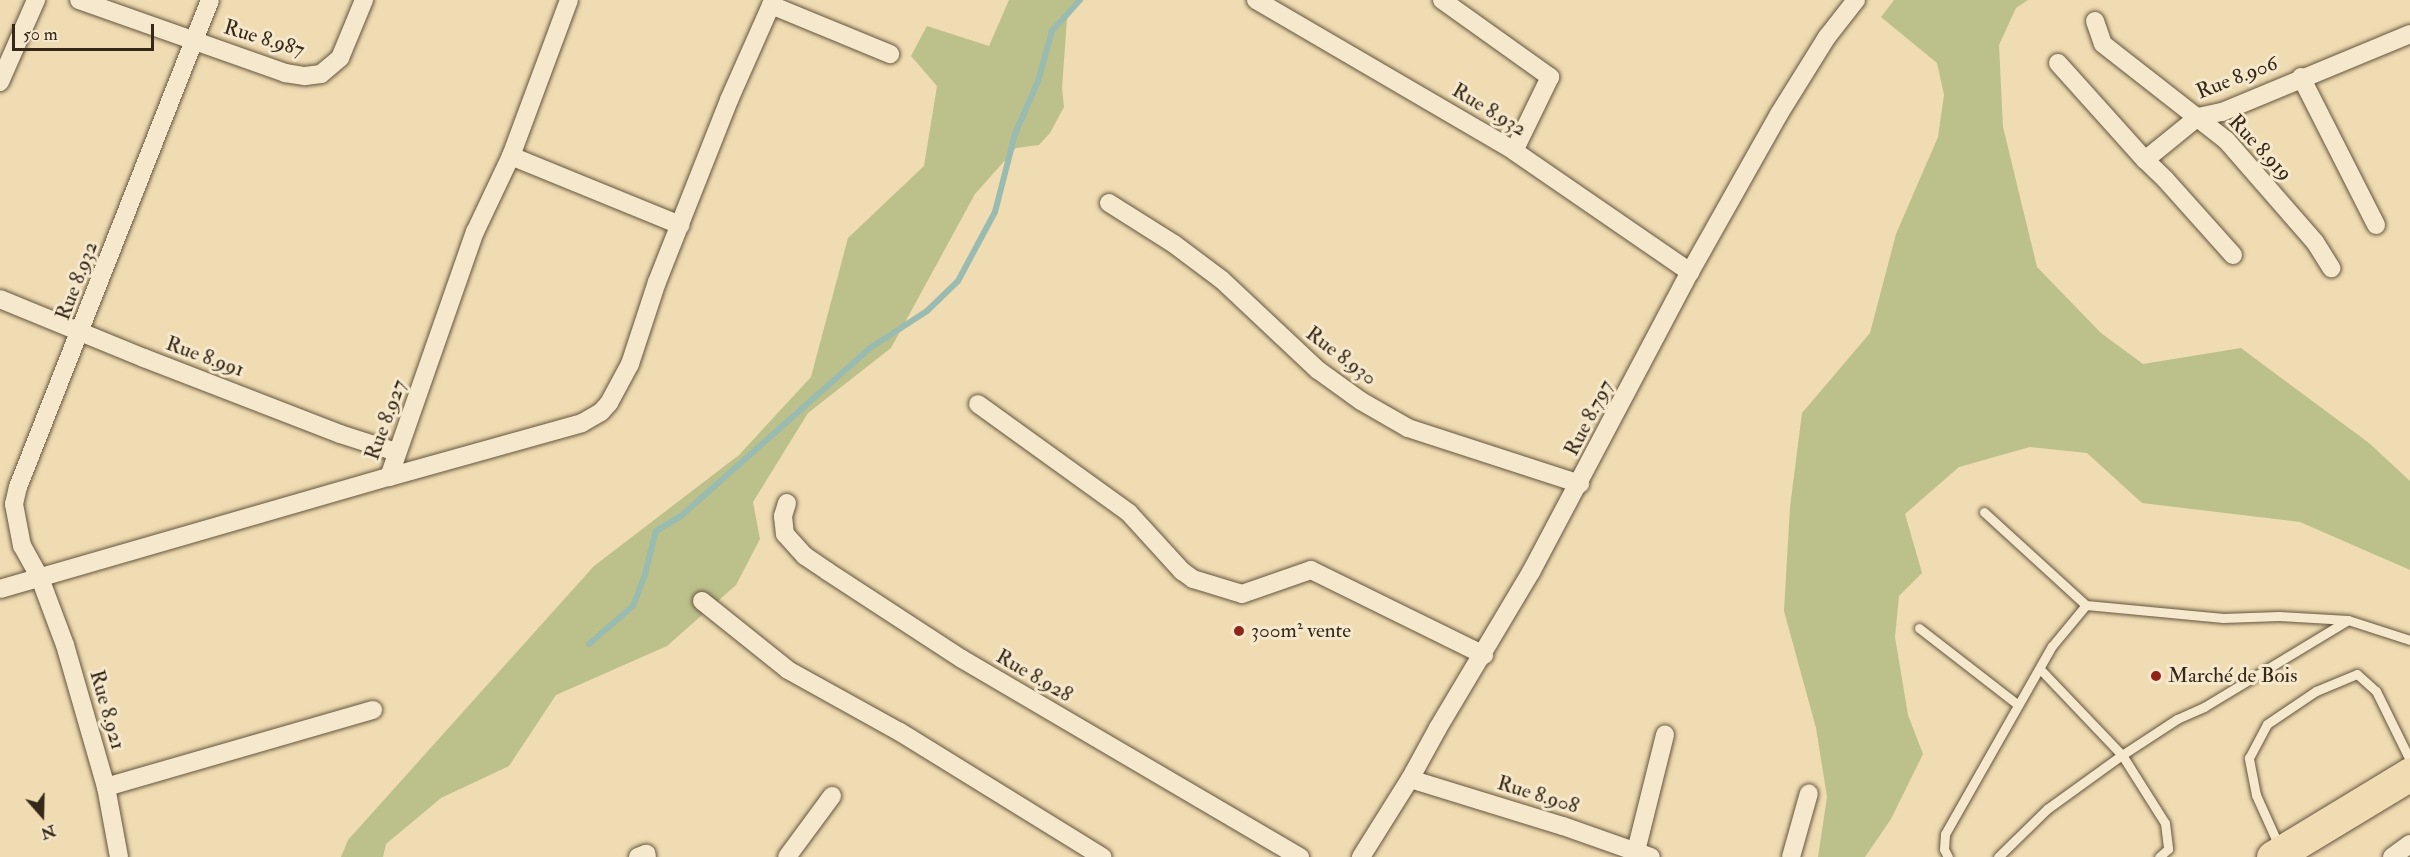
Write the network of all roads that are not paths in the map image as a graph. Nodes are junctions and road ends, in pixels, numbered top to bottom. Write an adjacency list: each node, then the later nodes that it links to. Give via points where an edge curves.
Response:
1 (36, 0): 16 (street)
2 (79, 0): 12 (street, Rue 8.987)
3 (210, 0): 12 (street, Rue 8.932)
4 (364, 0): 12 (street, Rue 8.987, via 340,58 321,74 285,73)
5 (569, 0): 19 (street, Rue 8.927)
6 (1256, 0): 18 (street, Rue 8.932)
7 (1442, 0): 18 (street, via 1550,77)
8 (1856, 0): 26 (street, Rue 8.797, via 1827,37 1791,95)
9 (767, 2): 13 (street); 22 (street)
10 (2095, 21): 17 (street, Rue 8.919, via 2103,44)
11 (2410, 35): 15 (street, Rue 8.906)
12 (194, 41): 28 (street, Rue 8.932)
13 (890, 54)
14 (2058, 63): 20 (street)
15 (2301, 77): 17 (street, Rue 8.906, via 2222,112); 23 (street)
16 (0, 82)
17 (2198, 117): 20 (street, Rue 8.906); 25 (street, Rue 8.919, via 2226,140 2315,243)
18 (1514, 151): 26 (street, Rue 8.932)
19 (511, 156): 22 (street); 30 (street, Rue 8.927, via 475,232)
20 (2145, 160): 24 (street)
21 (1109, 203): 32 (street, Rue 8.930, via 1222,280 1318,370 1361,401 1408,428)
22 (680, 225): 31 (street, via 630,364 601,412 582,423)
23 (2376, 225)
24 (2233, 255)
25 (2331, 268)
26 (1690, 272): 32 (street, Rue 8.797)
27 (0, 299): 28 (street, Rue 8.991)
28 (81, 332): 30 (street, Rue 8.991, via 340,434); 35 (street, Rue 8.932, via 14,504 22,546)
29 (978, 404): 42 (street, via 1128,513 1193,579 1242,594 1311,570)
30 (396, 452): 31 (street, Rue 8.927)
31 (389, 477): 35 (street, Rue 8.927)
32 (1580, 484): 42 (street, Rue 8.797)
33 (787, 502): 62 (street, Rue 8.928, via 783,516 785,534 827,572 972,665)
34 (1984, 512): 38 (lane)
35 (40, 578): 36 (street, Rue 8.927); 51 (street, Rue 8.921, via 65,645)
36 (0, 589)
37 (702, 601): 61 (street, via 788,670 900,732)
38 (2086, 605): 39 (lane, via 2223,618); 43 (lane, via 2052,646)
39 (2348, 620): 41 (lane); 47 (lane)
40 (1919, 628): 44 (lane)
41 (2410, 640)
42 (1484, 655): 50 (street, Rue 8.797)
43 (2040, 669): 44 (lane); 47 (lane)
44 (2017, 704): 65 (lane, via 1945,834)
45 (373, 710): 51 (street)
46 (1665, 735): 55 (street)
47 (2122, 755): 66 (lane, via 2047,809); 67 (lane, via 2165,823 2168,849)
48 (2410, 760): 56 (lane, via 2376,691 2357,674 2316,691 2267,724 2249,758 2256,795)
49 (2410, 774): 56 (highway)
50 (1410, 779): 55 (street, Rue 8.908); 63 (street, Rue 8.797)
51 (106, 787): 57 (street, Rue 8.921)
52 (1809, 793): 64 (street)
53 (832, 796): 60 (street)
54 (2410, 844): 68 (street)
55 (1643, 854)
56 (2277, 854)
57 (120, 857)
58 (638, 857): 59 (street)
59 (647, 857)
60 (788, 857)
61 (1102, 857)
62 (1300, 857)
63 (1361, 857)
64 (1791, 857)
65 (1948, 857)
66 (1998, 857)
67 (2159, 857)
68 (2392, 857)

